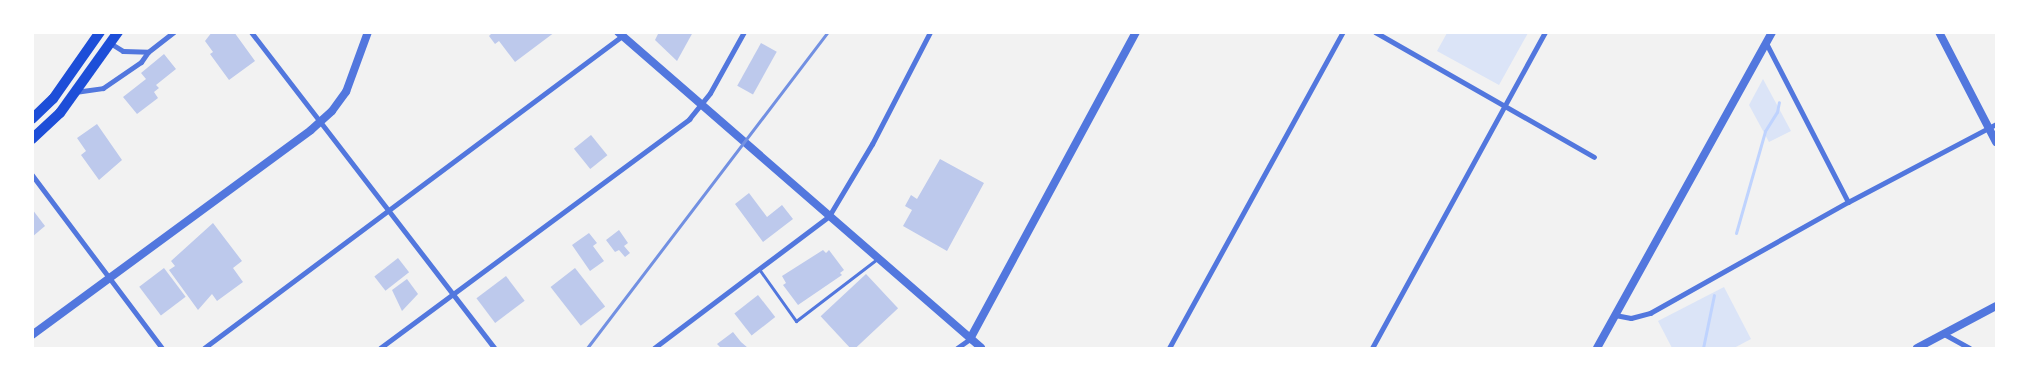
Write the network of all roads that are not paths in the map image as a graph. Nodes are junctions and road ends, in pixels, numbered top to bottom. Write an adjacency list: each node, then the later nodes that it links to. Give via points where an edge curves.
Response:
1 (100, 32): 21 (highway, via 53,99)
2 (118, 32): 15 (highway)
3 (174, 32): 17 (street)
4 (251, 32): 22 (street)
5 (368, 32): 22 (street, via 346,92)
6 (744, 32): 19 (street)
7 (930, 32): 30 (street, via 872,144)
8 (1136, 32): 39 (street)
9 (1343, 32): 47 (street)
10 (1374, 32): 20 (street)
11 (1545, 32): 20 (street)
12 (1772, 32): 16 (street)
13 (1939, 32): 23 (street)
14 (620, 34): 19 (street); 29 (street)
15 (110, 42): 17 (street, via 123,51); 18 (highway)
16 (1766, 43): 28 (street); 36 (street)
17 (148, 52): 18 (street, via 141,62 103,88)
18 (75, 92): 24 (highway, via 60,113)
19 (701, 105): 30 (street); 34 (street, via 689,119)
20 (1507, 107): 26 (street); 48 (street)
21 (32, 119)
22 (320, 122): 29 (street); 33 (street)
23 (1993, 126): 25 (street); 28 (street)
24 (32, 139)
25 (1996, 142)
26 (1594, 157)
27 (32, 175): 33 (street)
28 (1848, 202): 36 (street, via 1650,313 1631,318)
29 (389, 209): 34 (street); 41 (street)
30 (829, 216): 31 (street); 32 (street)
31 (878, 259): 32 (lane, via 796,321); 39 (street)
32 (759, 269): 44 (street)
33 (110, 278): 38 (street); 40 (street)
34 (453, 294): 42 (street); 43 (street)
35 (1996, 306): 37 (street)
36 (1615, 315): 49 (street)
37 (1944, 334): 50 (street); 51 (street)
38 (32, 335)
39 (970, 339): 45 (street); 46 (street)
40 (162, 348)
41 (204, 348)
42 (380, 348)
43 (494, 348)
44 (654, 348)
45 (957, 348)
46 (981, 348)
47 (1169, 348)
48 (1372, 348)
49 (1598, 348)
50 (1917, 348)
51 (1969, 348)

